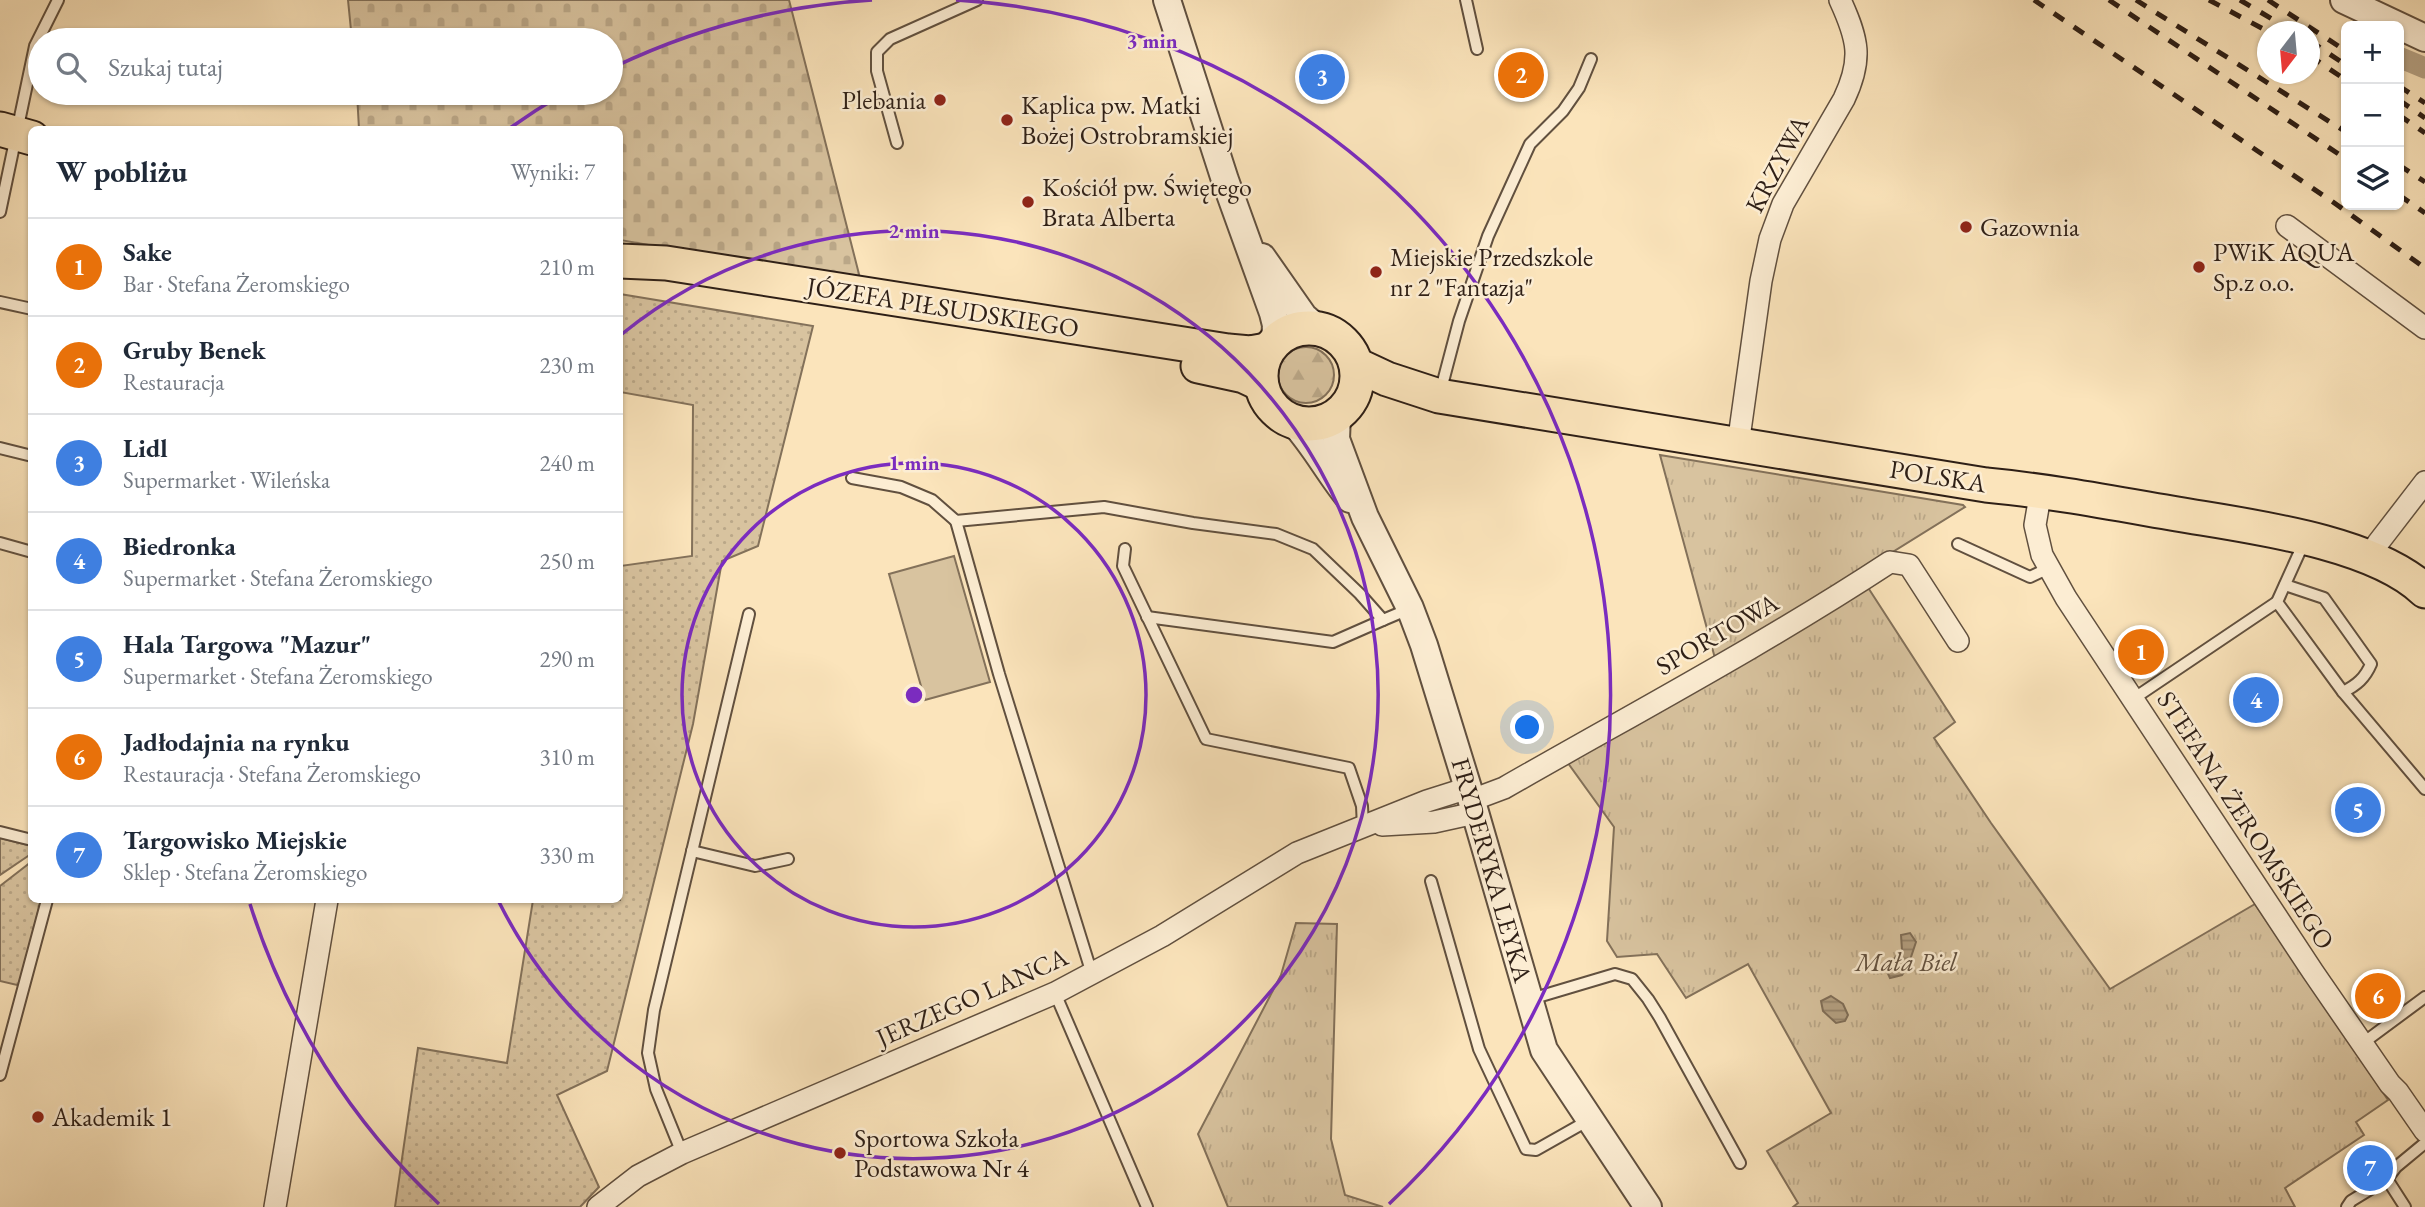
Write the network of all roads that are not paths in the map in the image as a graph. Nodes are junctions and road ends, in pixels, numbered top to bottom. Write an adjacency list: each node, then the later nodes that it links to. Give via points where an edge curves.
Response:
1 (58, 0): 7 (lane)
2 (977, 0): 13 (lane, via 890,39 877,52 877,71)
3 (1167, 0): 16 (street)
4 (1466, 0): 9 (lane)
5 (1840, 0): 29 (street, KRZYWA, via 1857,44 1857,64 1844,99 1783,204 1770,239)
6 (2344, 0): 8 (street)
7 (44, 28)
8 (2425, 38)
9 (1477, 49)
10 (1591, 59): 26 (lane, via 1563,111 1530,144 1488,236)
11 (28, 87): 12 (lane)
12 (16, 134): 14 (lane)
13 (897, 143)
14 (0, 212)
15 (2287, 226): 22 (street)
16 (1244, 233): 21 (street, via 1304,317); 23 (street, via 1273,313 1276,326)
17 (623, 261): 23 (main road, JÓZEFA PIŁSUDSKIEGO, via 666,263 1228,351 1250,353)
18 (623, 269): 25 (main road, JÓZEFA PIŁSUDSKIEGO, via 662,281 1224,370)
19 (0, 302): 20 (lane)
20 (28, 308)
21 (1317, 328): 23 (main road, via 1295,329); 24 (main road, via 1341,340)
22 (2425, 328)
23 (1271, 345): 25 (main road, via 1260,372)
24 (1356, 365): 26 (main road, POLSKA); 27 (main road, via 1356,388)
25 (1261, 383): 28 (main road, via 1270,405)
26 (1439, 396): 27 (main road, POLSKA); 29 (main road, POLSKA)
27 (1345, 406): 28 (main road, via 1317,424); 35 (street, FRYDERYKA LEYKA, via 1336,439)
28 (1294, 423): 35 (street, FRYDERYKA LEYKA)
29 (1738, 445): 34 (main road, POLSKA)
30 (0, 448): 31 (lane)
31 (28, 455)
32 (852, 478): 36 (lane, via 901,487 932,500)
33 (2425, 482): 42 (street)
34 (2041, 490): 37 (main road, POLSKA); 43 (street, STEFANA ŻEROMSKIEGO, via 2035,525)
35 (1365, 517): 47 (street, FRYDERYKA LEYKA)
36 (956, 521): 50 (lane, via 1104,507 1276,534 1313,549); 64 (lane)
37 (2306, 538): 42 (main road, POLSKA); 44 (lane)
38 (0, 543): 41 (lane)
39 (1958, 544): 43 (lane, via 2030,577)
40 (1125, 549): 49 (lane, via 1123,566)
41 (28, 551)
42 (2369, 558): 45 (main road, POLSKA)
43 (2049, 568): 53 (street, STEFANA ŻEROMSKIEGO)
44 (2285, 585): 46 (lane); 52 (lane, via 2324,598 2371,664 2365,677)
45 (2425, 591)
46 (2277, 601): 52 (lane); 53 (lane)
47 (1410, 608): 50 (lane); 55 (street, FRYDERYKA LEYKA)
48 (749, 614): 59 (lane)
49 (1147, 617): 50 (lane, via 1333,642); 56 (lane, via 1206,739 1349,768 1362,806)
50 (1382, 620)
51 (1958, 640): 55 (street, SPORTOWA, via 1909,565 1890,562 1722,664 1504,788)
52 (2343, 692): 54 (lane)
53 (2133, 699): 68 (street, STEFANA ŻEROMSKIEGO)
54 (2425, 789)
55 (1472, 801): 56 (street, JERZEGO LANCA, via 1426,801); 67 (street, FRYDERYKA LEYKA)
56 (1363, 827): 64 (street, JERZEGO LANCA, via 1297,853)
57 (0, 832): 58 (lane)
58 (28, 839)
59 (692, 851): 60 (lane, via 755,866); 72 (lane, via 648,1054 656,1089)
60 (788, 859)
61 (1432, 881): 70 (lane, via 1479,1049 1526,1149 1536,1150)
62 (46, 903): 69 (lane)
63 (326, 903): 75 (street)
64 (1092, 974): 65 (street, JERZEGO LANCA)
65 (1055, 993): 72 (street, JERZEGO LANCA); 77 (lane)
66 (2425, 997): 68 (lane)
67 (1529, 999): 70 (street, FRYDERYKA LEYKA, via 1544,1050); 73 (lane, via 1615,974 1632,979 1660,1018)
68 (2363, 1043): 71 (street, STEFANA ŻEROMSKIEGO)
69 (0, 1075)
70 (1589, 1120): 78 (street, FRYDERYKA LEYKA)
71 (2424, 1132): 74 (lane)
72 (682, 1153): 76 (street, JERZEGO LANCA, via 638,1176)
73 (1740, 1163)
74 (2387, 1179): 79 (lane); 80 (lane)
75 (275, 1207)
76 (598, 1207)
77 (1147, 1207)
78 (1648, 1207)
79 (2347, 1207)
80 (2405, 1207)

